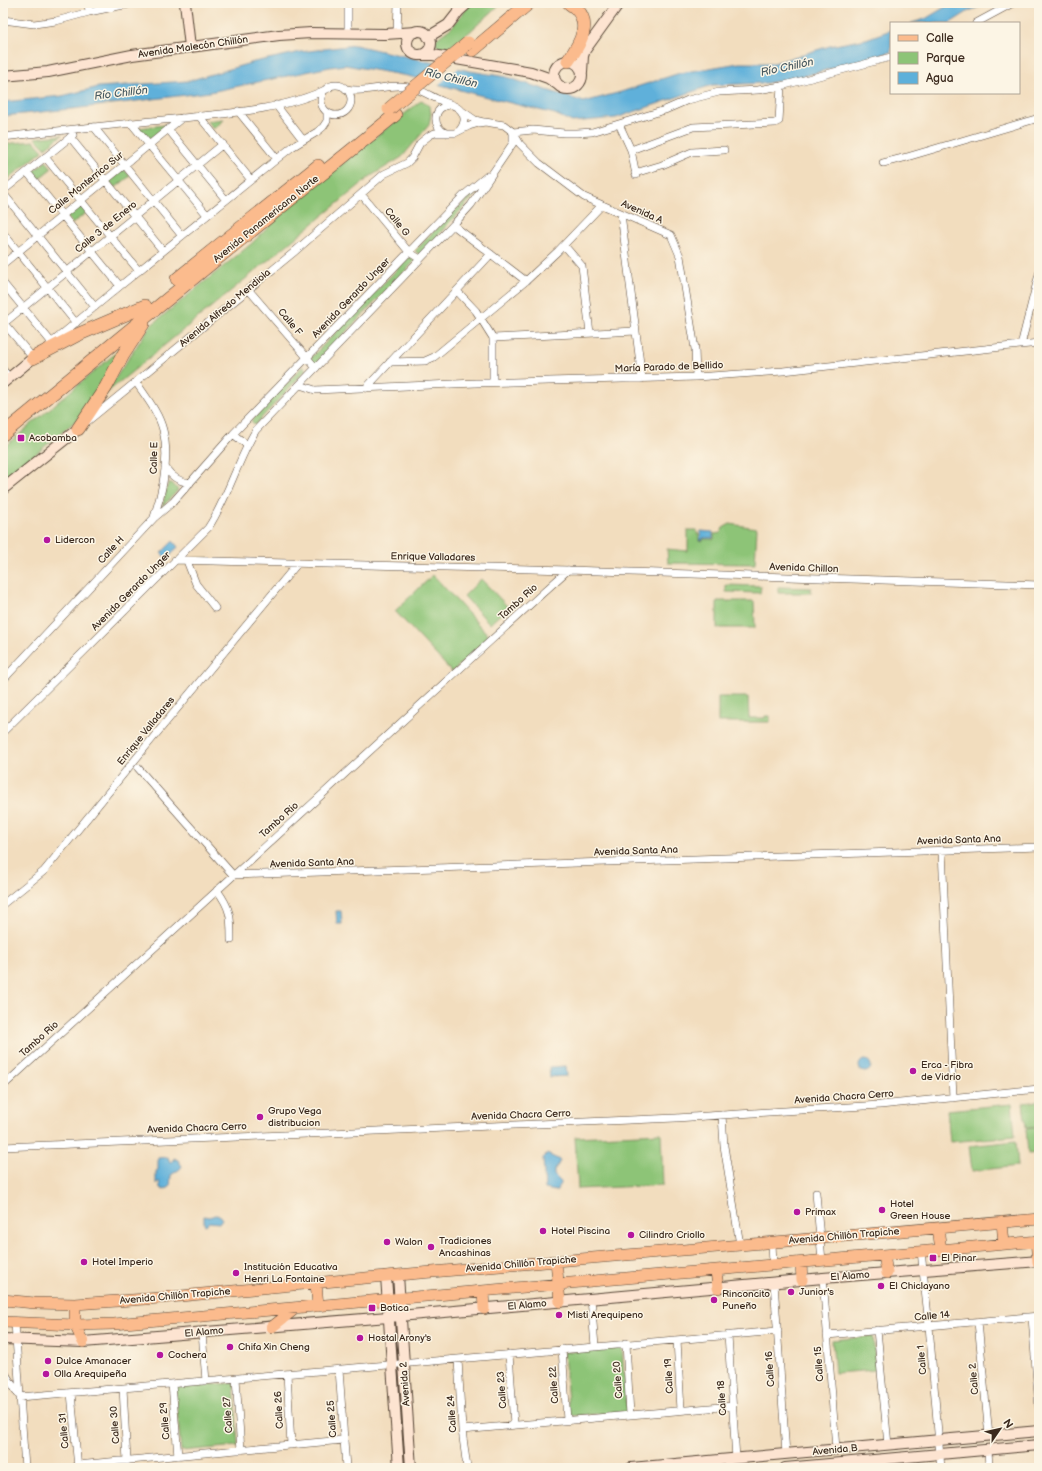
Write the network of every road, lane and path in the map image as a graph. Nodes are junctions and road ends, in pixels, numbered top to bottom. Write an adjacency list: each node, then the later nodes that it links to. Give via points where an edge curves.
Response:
1 (88, 3): 13 (street)
2 (134, 3): 13 (street)
3 (185, 3): 22 (street)
4 (348, 3): 18 (street)
5 (398, 3): 19 (street)
6 (468, 3): 21 (street, via 448,25)
7 (516, 3): 23 (highway, Avenida Panamericana Norte)
8 (529, 3): 14 (highway, Avenida Panamericana Norte)
9 (541, 3): 14 (highway)
10 (569, 3): 28 (highway, via 581,16 584,30 580,42)
11 (619, 3): 30 (street, via 585,50)
12 (1013, 3): 16 (street)
13 (89, 12): 15 (street, via 34,24)
14 (510, 18): 23 (highway, Avenida Panamericana Norte)
15 (3, 20)
16 (978, 22)
17 (416, 32): 19 (street, Avenida Malecón Chillón); 21 (street, via 423,32); 24 (street, via 408,39)
18 (348, 33): 20 (street, Avenida Malecón Chillón); 22 (street, Avenida Malecón Chillón, via 292,33)
19 (397, 33): 20 (street, Avenida Malecón Chillón)
20 (385, 34): 24 (street, Avenida Malecón Chillón, via 393,35)
21 (429, 39): 25 (street, via 428,51); 26 (street)
22 (190, 47): 31 (street, Avenida Malecón Chillón, via 132,55 48,72)
23 (471, 47): 110 (highway, Avenida Panamericana Norte, bridge)
24 (409, 50): 25 (street, via 414,54)
25 (421, 54): 26 (street)
26 (440, 57): 29 (street)
27 (890, 57): 33 (street)
28 (563, 63): 29 (street, via 546,71); 30 (street, via 572,61); 32 (street, via 554,73)
29 (531, 72): 32 (street)
30 (582, 72): 32 (street, via 582,80 576,87 568,89)
31 (3, 76)
32 (560, 86)
33 (781, 86): 52 (street, via 719,92); 64 (street, via 779,121 775,123 693,127)
34 (329, 88): 35 (street, via 338,86); 38 (street); 40 (street, via 322,94)
35 (346, 89): 36 (street); 39 (street)
36 (368, 90): 37 (street, via 404,86); 39 (street, via 359,94)
37 (431, 96): 41 (street); 46 (street, via 436,106)
38 (306, 97): 40 (street); 42 (street)
39 (351, 103): 45 (street, via 341,114)
40 (322, 104): 45 (street)
41 (452, 105): 43 (street); 46 (street, via 442,107)
42 (276, 106): 44 (street); 61 (street)
43 (460, 110): 50 (street, via 475,120); 56 (street, via 464,118)
44 (238, 111): 47 (street); 67 (street)
45 (327, 112): 61 (street, via 325,124 320,130)
46 (436, 115): 58 (street, via 436,124)
47 (199, 116): 48 (street); 63 (street)
48 (182, 118): 51 (street); 55 (street, Calle Monterrico Sur)
49 (1039, 118): 68 (street)
50 (485, 122): 56 (street, Avenida Alfredo Mendiola); 57 (street, Avenida Alfredo Mendiola, via 504,125)
51 (131, 123): 53 (street); 62 (street)
52 (619, 124): 57 (street, via 577,134 533,130); 64 (street)
53 (94, 127): 54 (street); 69 (street)
54 (80, 128): 59 (street); 60 (street)
55 (168, 129): 62 (street, Calle Monterrico Sur); 70 (street)
56 (459, 130): 58 (street, Avenida Alfredo Mendiola)
57 (513, 132): 71 (street, Avenida Gerardo Unger, via 513,143); 81 (street, Avenida A, via 520,144 539,162 584,197)
58 (446, 134): 77 (street, Avenida Alfredo Mendiola, via 435,133 426,138 408,163 384,174)
59 (3, 137)
60 (70, 137): 66 (street); 73 (street)
61 (303, 140): 67 (street)
62 (149, 144): 69 (street, Calle Monterrico Sur); 74 (street)
63 (223, 144): 70 (street, Calle 3 de Enero); 75 (street)
64 (631, 150): 65 (street, via 636,174 692,152)
65 (724, 150)
66 (46, 157): 72 (street); 78 (street)
67 (277, 159): 75 (street)
68 (883, 163)
69 (124, 165): 73 (street, Calle Monterrico Sur); 80 (street)
70 (197, 165): 74 (street, Calle 3 de Enero); 79 (street)
71 (498, 167): 86 (street, Avenida Gerardo Unger); 95 (street, Avenida Gerardo Unger, via 464,195)
72 (27, 172): 76 (street); 83 (street)
73 (105, 180): 78 (street, Calle Monterrico Sur); 85 (street)
74 (179, 180): 80 (street, Calle 3 de Enero); 84 (street)
75 (251, 180): 79 (street)
76 (3, 192): 88 (street)
77 (361, 194): 95 (street, Calle G); 106 (street, Avenida Alfredo Mendiola)
78 (81, 200): 83 (street, Calle Monterrico Sur); 89 (street)
79 (226, 200): 84 (street)
80 (154, 201): 85 (street, Calle 3 de Enero); 90 (street)
81 (602, 206): 82 (street, Avenida A); 91 (street)
82 (622, 214): 114 (street); 125 (street, Avenida A, via 671,235 680,256 695,349)
83 (62, 215): 88 (street, Calle Monterrico Sur); 94 (street)
84 (207, 215): 90 (street)
85 (135, 216): 89 (street, Calle 3 de Enero); 92 (street)
86 (453, 225): 96 (street); 97 (street, Avenida Gerardo Unger)
87 (3, 233): 93 (street)
88 (37, 236): 93 (street, Calle Monterrico Sur); 100 (street)
89 (111, 236): 94 (street, Calle 3 de Enero); 99 (street)
90 (182, 236): 92 (street)
91 (564, 245): 102 (street); 115 (street, via 582,266)
92 (163, 251): 99 (street)
93 (18, 252): 98 (street, Calle Monterrico Sur); 105 (street)
94 (92, 252): 100 (street, Calle 3 de Enero); 104 (street)
95 (409, 252): 97 (street, Calle G); 121 (street, Avenida Gerardo Unger)
96 (491, 254): 102 (street); 107 (street)
97 (420, 259): 123 (street, Avenida Gerardo Unger)
98 (3, 264)
99 (139, 271): 104 (street)
100 (67, 272): 105 (street, Calle 3 de Enero); 108 (street)
101 (1039, 274): 119 (street)
102 (526, 281): 111 (street)
103 (3, 283): 109 (street)
104 (120, 286): 108 (street)
105 (48, 288): 109 (street, Calle 3 de Enero); 112 (street)
106 (248, 289): 121 (street, Calle F); 127 (street, Avenida Alfredo Mendiola)
107 (457, 291): 111 (street, via 476,310); 122 (street)
108 (95, 307): 112 (street)
109 (23, 308): 113 (street, Calle 3 de Enero); 117 (street)
110 (148, 309): 120 (highway, via 77,335); 132 (highway, Avenida Panamericana Norte); 133 (highway, via 106,387); 135 (highway, Avenida Panamericana Norte)
111 (481, 319): 116 (street); 122 (street, via 429,360)
112 (76, 322): 117 (street)
113 (3, 323): 120 (street)
114 (636, 331): 115 (street); 126 (street)
115 (590, 333): 116 (street)
116 (493, 338): 128 (street)
117 (52, 343): 120 (street)
118 (1039, 343): 119 (street, María Parado de Bellido)
119 (1021, 345): 125 (street, María Parado de Bellido, via 784,371)
120 (33, 358): 124 (street)
121 (307, 358): 123 (street, Calle F); 131 (street, Avenida Gerardo Unger)
122 (390, 362): 130 (street)
123 (316, 368): 129 (street, Avenida Gerardo Unger)
124 (5, 377)
125 (696, 377): 126 (street, María Parado de Bellido)
126 (642, 379): 128 (street, María Parado de Bellido)
127 (136, 382): 133 (street, Avenida Alfredo Mendiola); 138 (street, Calle E, via 163,429)
128 (493, 382): 130 (street, María Parado de Bellido)
129 (300, 385): 130 (street, María Parado de Bellido, via 315,390); 134 (street, Avenida Gerardo Unger)
130 (366, 388)
131 (246, 421): 134 (street); 136 (street, Avenida Gerardo Unger)
132 (3, 423)
133 (78, 429): 140 (street, Avenida Alfredo Mendiola)
134 (256, 430): 137 (street, Avenida Gerardo Unger)
135 (3, 434)
136 (234, 434): 137 (street); 139 (street, Calle H)
137 (247, 445): 142 (street, Avenida Gerardo Unger, via 218,513 208,528)
138 (165, 467): 139 (street, via 181,482); 141 (street, Calle E)
139 (190, 483): 141 (street, Calle H)
140 (3, 489)
141 (154, 518): 148 (street, Calle H)
142 (176, 560): 143 (street, Enrique Valladares); 149 (street, Avenida Gerardo Unger)
143 (187, 561): 144 (street, Enrique Valladares); 147 (street, via 196,584)
144 (298, 563): 145 (street, Enrique Valladares); 155 (street, Enrique Valladares, via 44,871)
145 (568, 570): 146 (street, Avenida Chillon); 153 (street, Tambo Rio)
146 (1039, 585)
147 (216, 608)
148 (3, 680)
149 (3, 732)
150 (138, 768): 153 (street)
151 (1039, 847): 152 (street, Avenida Santa Ana)
152 (942, 850): 153 (street, Avenida Santa Ana); 159 (street)
153 (233, 875): 154 (street, Tambo Rio)
154 (217, 890): 156 (street, via 231,916); 157 (street, Tambo Rio)
155 (3, 904)
156 (231, 940)
157 (3, 1086)
158 (1039, 1089): 159 (street, Avenida Chacra Cerro)
159 (953, 1098): 160 (street, Avenida Chacra Cerro)
160 (722, 1115): 161 (street, Avenida Chacra Cerro); 170 (street, via 724,1146)
161 (3, 1147)
162 (816, 1193): 166 (street)
163 (1039, 1219): 164 (main road, Avenida Chillón Trapiche)
164 (1002, 1222): 165 (main road, Avenida Chillón Trapiche); 169 (main road)
165 (938, 1228): 166 (main road, Avenida Chillón Trapiche); 171 (main road)
166 (820, 1238): 168 (main road, Avenida Chillón Trapiche); 175 (street)
167 (1037, 1241): 169 (main road); 176 (main road)
168 (772, 1243): 170 (main road, Avenida Chillón Trapiche); 178 (street)
169 (1004, 1244): 171 (main road)
170 (740, 1245): 174 (main road, Avenida Chillón Trapiche)
171 (941, 1250): 172 (main road)
172 (920, 1251): 173 (main road); 180 (street, Calle 1)
173 (884, 1255): 175 (main road); 181 (main road)
174 (556, 1261): 182 (main road, Avenida Chillón Trapiche); 188 (main road)
175 (822, 1261): 177 (main road)
176 (1039, 1262): 180 (street, El Alamo)
177 (801, 1263): 178 (main road); 185 (main road)
178 (773, 1265): 179 (main road)
179 (716, 1270): 188 (main road); 189 (main road)
180 (923, 1271): 181 (street, El Alamo); 207 (street, Calle 1)
181 (887, 1273): 184 (street, El Alamo)
182 (398, 1275): 183 (main road, Avenida Chillón Trapiche); 191 (street, Avenida 2)
183 (386, 1276): 186 (main road, Avenida Chillón Trapiche); 192 (street, Avenida 2)
184 (823, 1278): 185 (street, El Alamo); 213 (street, Calle 15)
185 (802, 1280): 187 (street, El Alamo)
186 (316, 1283): 196 (main road, Avenida Chillón Trapiche, via 192,1296); 197 (main road)
187 (774, 1283): 189 (street, El Alamo); 210 (street, Calle 16)
188 (558, 1284): 190 (main road); 195 (main road)
189 (718, 1288): 193 (street, El Alamo)
190 (483, 1291): 191 (main road); 199 (main road)
191 (400, 1298): 192 (main road); 200 (street, Avenida 2)
192 (387, 1299): 197 (main road); 202 (street, Avenida 2)
193 (591, 1299): 195 (street, El Alamo); 219 (street)
194 (3, 1300): 196 (main road, Avenida Chillón Trapiche)
195 (560, 1302): 199 (street, El Alamo)
196 (75, 1304): 206 (main road)
197 (318, 1306): 198 (main road)
198 (296, 1308): 206 (main road); 208 (main road)
199 (484, 1309): 200 (street, El Alamo)
200 (401, 1316): 202 (street, El Alamo); 223 (street, Avenida 2)
201 (1035, 1317): 204 (street, Calle 14); 235 (street)
202 (388, 1318): 208 (street, El Alamo); 224 (street, Avenida 2)
203 (3, 1322): 205 (main road)
204 (978, 1322): 207 (street, Calle 14); 243 (street, Calle 2)
205 (15, 1323): 206 (main road); 215 (street)
206 (75, 1325): 217 (main road)
207 (929, 1326): 209 (street, Calle 14); 245 (street, Calle 1)
208 (272, 1327): 211 (street, El Alamo)
209 (877, 1330): 213 (street, Calle 14); 247 (street)
210 (778, 1331): 212 (street); 253 (street, Calle 16)
211 (202, 1333): 217 (street, El Alamo); 229 (street)
212 (728, 1335): 216 (street); 234 (street, Calle 18)
213 (827, 1335): 250 (street, Calle 15)
214 (3, 1339): 215 (street, El Alamo)
215 (15, 1340): 217 (street, El Alamo); 233 (street)
216 (676, 1340): 218 (street); 236 (street, Calle 19)
217 (83, 1342)
218 (626, 1343): 219 (street); 237 (street, Calle 20)
219 (595, 1346): 220 (street)
220 (562, 1349): 221 (street); 238 (street, Calle 22)
221 (509, 1354): 222 (street); 239 (street, Calle 23)
222 (458, 1359): 223 (street); 240 (street, Calle 24)
223 (404, 1364): 224 (street); 263 (street, Avenida 2)
224 (392, 1365): 225 (street); 262 (street, Avenida 2)
225 (339, 1369): 227 (street); 244 (street, Calle 25)
226 (3, 1370): 233 (street)
227 (287, 1374): 228 (street); 246 (street, Calle 26)
228 (236, 1378): 229 (street); 251 (street, Calle 27)
229 (206, 1381): 230 (street)
230 (172, 1384): 231 (street); 255 (street, Calle 29)
231 (122, 1388): 232 (street); 257 (street, Calle 30)
232 (71, 1393): 233 (street); 259 (street, Calle 31)
233 (20, 1398): 260 (street)
234 (732, 1406): 236 (street); 256 (street, Calle 18)
235 (1039, 1409)
236 (681, 1410): 237 (street)
237 (630, 1415): 238 (street)
238 (566, 1420): 239 (street)
239 (514, 1425): 240 (street)
240 (462, 1430): 264 (street, Calle 24)
241 (1039, 1431): 242 (street, Avenida B)
242 (1017, 1433): 243 (street, Avenida B); 249 (street)
243 (988, 1436): 245 (street, Avenida B)
244 (343, 1440): 246 (street); 261 (street, Calle 25)
245 (938, 1440): 247 (street, Avenida B); 254 (street, Calle 1)
246 (291, 1445): 251 (street)
247 (888, 1445): 250 (street, Avenida B)
248 (1039, 1445): 249 (street, Avenida B)
249 (1017, 1447): 252 (street, Avenida B)
250 (836, 1449): 253 (street, Avenida B)
251 (241, 1450): 255 (street)
252 (988, 1450): 254 (street, Avenida B); 268 (street)
253 (786, 1454): 256 (street, Avenida B)
254 (939, 1454): 266 (street, Avenida B); 267 (street, Calle 1)
255 (178, 1456): 257 (street)
256 (736, 1458): 258 (street, Avenida B)
257 (127, 1461): 259 (street)
258 (680, 1466): 265 (street, Avenida B)
259 (78, 1467)
260 (25, 1468)
261 (346, 1468)
262 (399, 1468)
263 (411, 1468)
264 (466, 1468)
265 (631, 1468)
266 (790, 1468)
267 (940, 1468)
268 (990, 1468)

